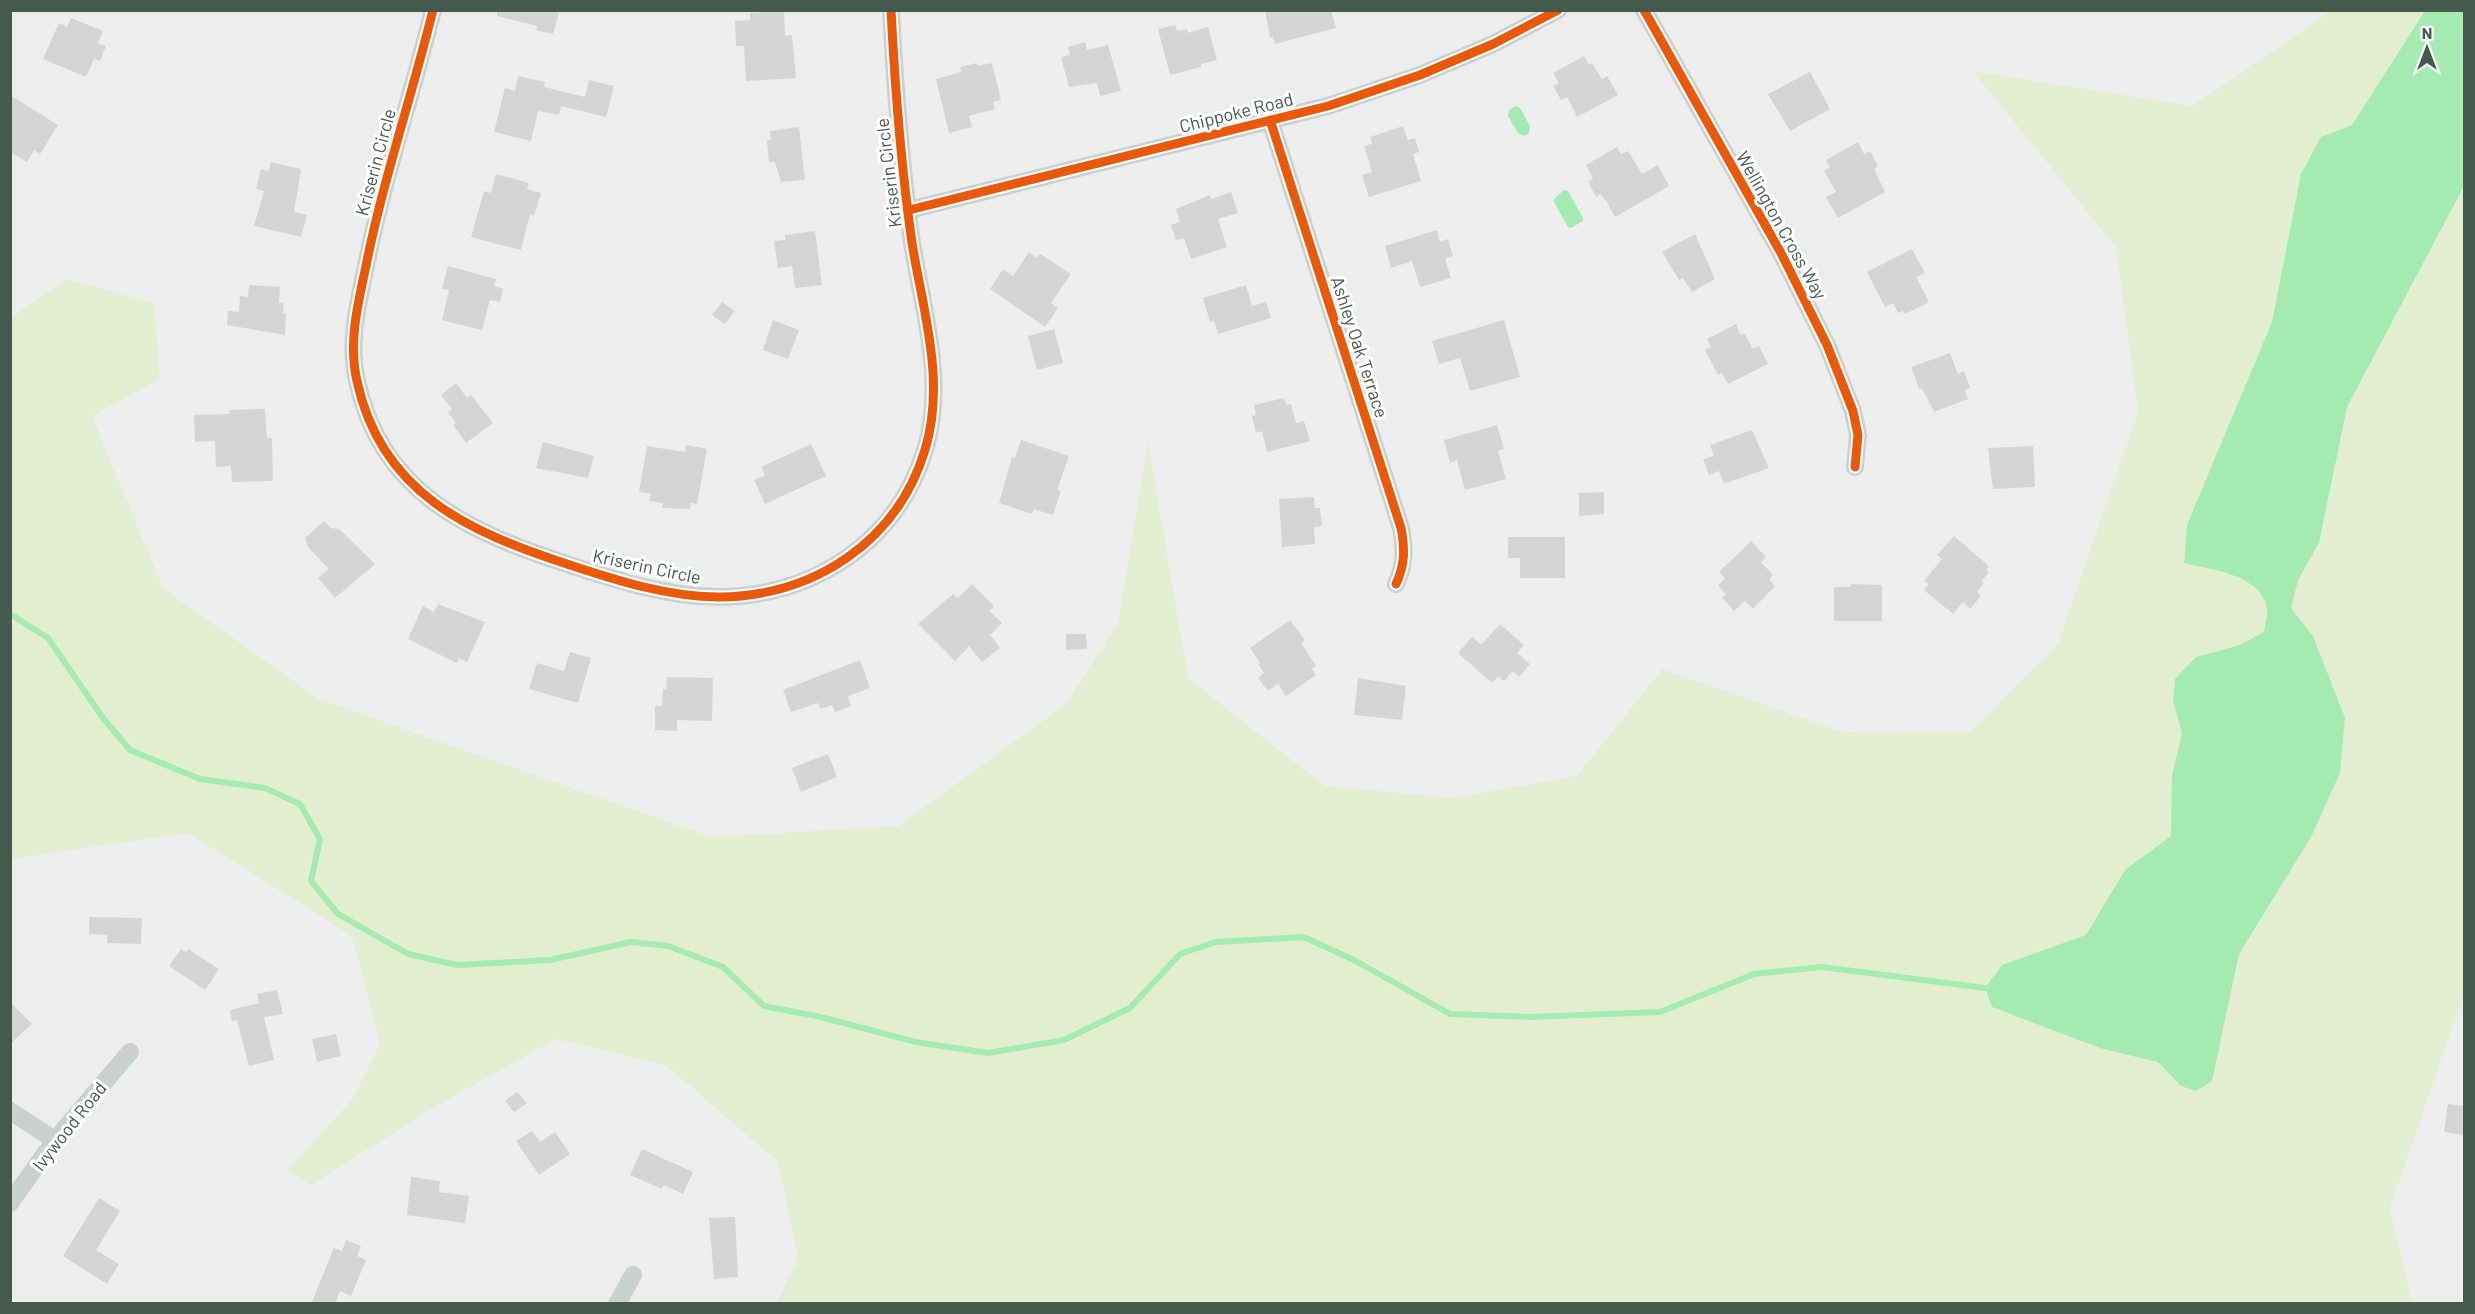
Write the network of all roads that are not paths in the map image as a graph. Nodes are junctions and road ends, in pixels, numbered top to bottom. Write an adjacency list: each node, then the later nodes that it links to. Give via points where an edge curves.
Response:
1 (433, 10): 6 (street, Kriserin Circle, via 369,251 354,323 354,353 359,390 380,447 425,497 472,528 596,574 693,595 752,594 784,587 814,576 852,554 879,532 911,485 932,420 933,357)
2 (891, 10): 6 (street, Kriserin Circle, via 894,85)
3 (1558, 10): 5 (street, Chippoke Road, via 1493,44 1420,75 1328,106)
4 (1644, 10): 7 (street, Wellington Cross Way, via 1781,253 1827,345 1853,411 1858,435)
5 (1270, 120): 6 (street, Chippoke Road); 8 (street, Ashley Oak Terrace, via 1401,528 1404,568)
6 (909, 210)
7 (1855, 467)
8 (1396, 584)
9 (130, 1052): 11 (street, Ivywood Road)
10 (10, 1111): 11 (street)
11 (55, 1140): 12 (street, Ivywood Road)
12 (10, 1203)
13 (633, 1275): 14 (street)
14 (617, 1304)

